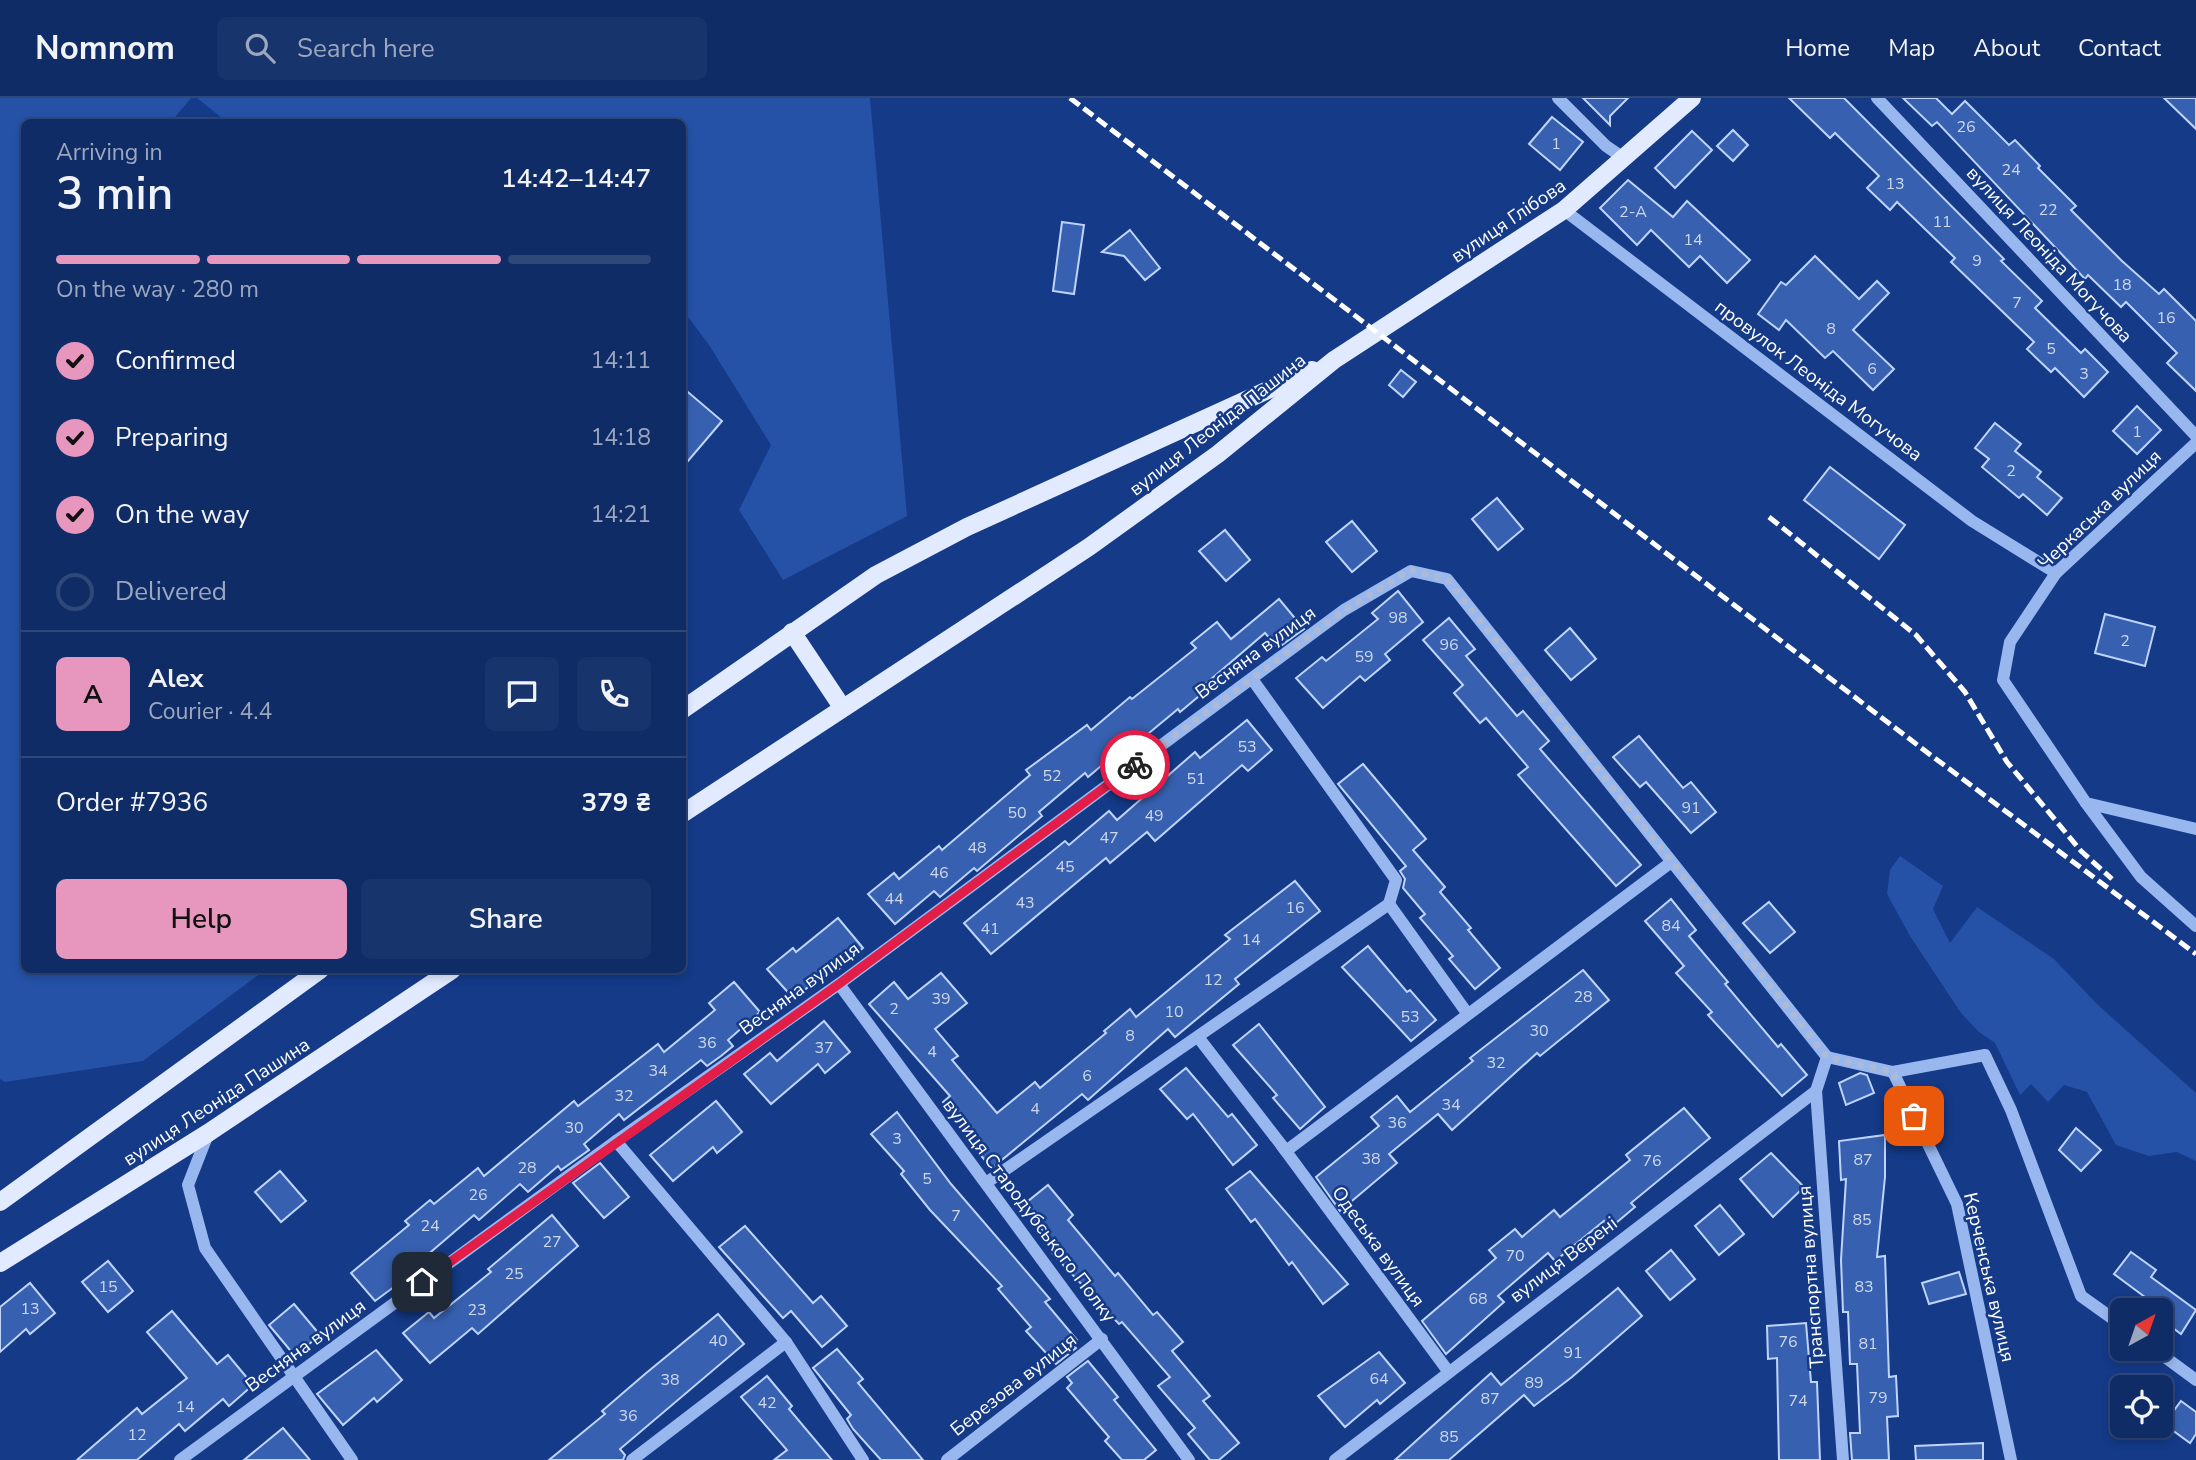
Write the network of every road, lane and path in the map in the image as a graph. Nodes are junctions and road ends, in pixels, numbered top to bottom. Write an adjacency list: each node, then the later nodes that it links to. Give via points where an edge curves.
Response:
1 (1558, 98): 4 (street)
2 (1692, 98): 4 (main road, вулиця Глібова)
3 (1877, 98): 7 (street, вулиця Леоніда Могучова)
4 (1625, 159): 5 (main road, вулиця Глібова)
5 (1564, 210): 6 (main road, вулиця Глібова); 9 (street, провулок Леоніда Могучова, via 1972,521)
6 (1334, 360): 10 (main road, вулиця Леоніда Пашина, via 967,527 876,575); 13 (main road, вулиця Леоніда Пашина, via 1218,454 1089,547)
7 (2196, 436)
8 (2196, 443): 9 (street, Черкаська вулиця)
9 (2056, 573): 14 (street, Черкаська вулиця, via 2010,642 2003,680)
10 (792, 632): 12 (main road, вулиця Леоніда Пашина); 13 (main road)
11 (1252, 679): 17 (street, Весняна вулиця, via 1345,610 1410,570 1447,579); 18 (street, via 1395,880); 22 (street, Весняна вулиця)
12 (686, 707)
13 (842, 707): 15 (main road, вулиця Леоніда Пашина)
14 (2086, 803): 16 (street); 19 (street, via 2141,877)
15 (686, 811)
16 (2196, 829)
17 (1670, 863): 23 (street); 25 (street)
18 (1389, 904): 23 (street); 24 (street)
19 (2196, 926)
20 (316, 973): 32 (main road, вулиця Леоніда Пашина)
21 (448, 973): 28 (main road, вулиця Леоніда Пашина)
22 (839, 984): 29 (street, Весняна вулиця); 31 (street, вулиця Стародубського Полку)
23 (1467, 1013): 30 (street, via 1286,1151)
24 (1198, 1037): 30 (street, Одеська вулиця); 31 (street)
25 (1827, 1057): 26 (street); 27 (street)
26 (1893, 1072): 34 (street, via 1985,1055 2011,1110 2081,1296); 49 (street, Керченська вулиця, via 1957,1204)
27 (1816, 1091): 38 (street, вулиця Верені); 48 (street, Транспортна вулиця)
28 (208, 1133): 33 (main road, вулиця Леоніда Пашина); 39 (street, via 188,1185 205,1248)
29 (616, 1141): 36 (street); 39 (street, Весняна вулиця)
30 (1280, 1143): 38 (street, Одеська вулиця)
31 (986, 1183): 35 (street, вулиця Стародубського Полку)
32 (0, 1202)
33 (0, 1264)
34 (2110, 1317)
35 (1102, 1339): 45 (street, Березова вулиця); 46 (street, вулиця Стародубського Полку)
36 (786, 1342): 43 (street); 44 (street)
37 (2172, 1362): 40 (street)
38 (1448, 1371): 47 (street, вулиця Верені)
39 (293, 1377): 41 (street, Весняна вулиця); 42 (street)
40 (2196, 1380)
41 (180, 1460)
42 (352, 1460)
43 (632, 1460)
44 (863, 1460)
45 (947, 1460)
46 (1189, 1460)
47 (1335, 1460)
48 (1843, 1460)
49 (2011, 1460)

